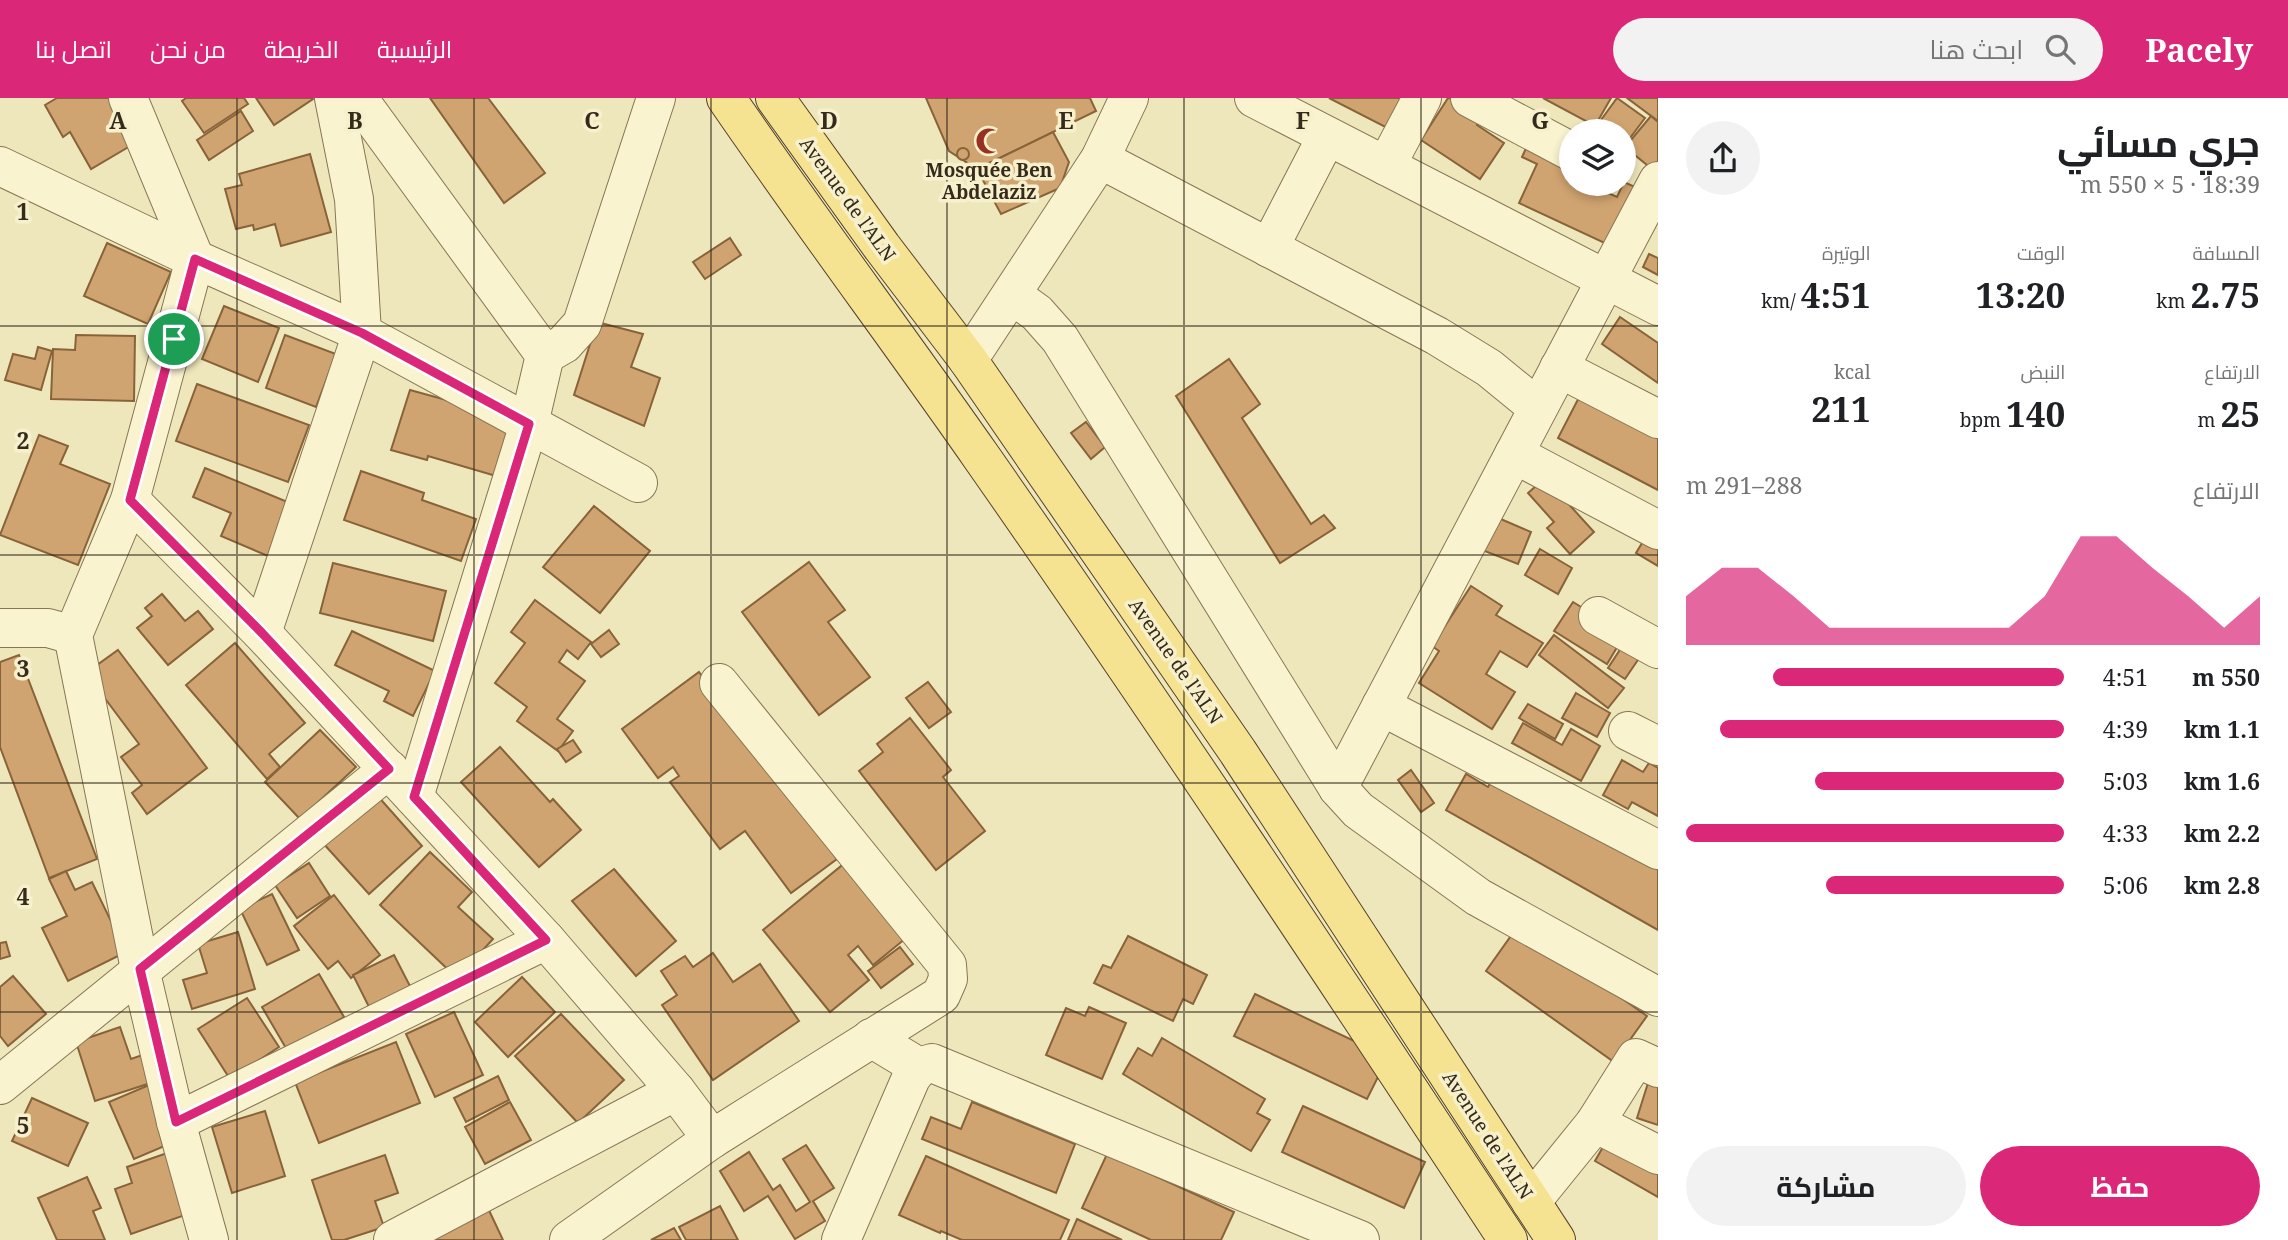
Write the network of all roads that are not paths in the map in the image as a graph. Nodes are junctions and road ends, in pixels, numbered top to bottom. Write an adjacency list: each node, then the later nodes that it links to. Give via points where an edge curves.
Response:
1 (128, 98): 19 (street)
2 (334, 98): 23 (street, via 354,199)
3 (358, 98): 24 (street)
4 (656, 98): 24 (street, via 582,324 564,344)
5 (775, 98): 25 (main road, Avenue de l'ALN)
6 (1106, 98): 14 (street, via 1110,116)
7 (1129, 98): 14 (street)
8 (1254, 98): 12 (street)
9 (1422, 98): 16 (street)
10 (1470, 98): 13 (street)
11 (731, 101): 63 (main road, via 1222,806)
12 (1326, 136): 16 (street); 18 (street)
13 (1559, 145)
14 (1104, 150): 18 (street); 21 (street)
15 (0, 166): 19 (street)
16 (1386, 166): 20 (street)
17 (1648, 189): 20 (street)
18 (1269, 248): 27 (street, via 1437,336 1489,368)
19 (195, 259): 23 (street); 32 (street)
20 (1605, 280): 22 (street); 26 (street)
21 (1012, 295): 25 (street); 42 (street, via 1037,313 1060,339)
22 (1658, 306)
23 (362, 333): 29 (street); 36 (street)
24 (545, 355): 29 (street)
25 (968, 360): 57 (main road, Avenue de l'ALN, via 1238,752)
26 (1559, 368): 27 (street); 28 (street)
27 (1538, 408): 30 (street)
28 (1658, 419)
29 (529, 424): 31 (street); 43 (street)
30 (1514, 454): 33 (street); 40 (street)
31 (638, 483)
32 (130, 500): 36 (street); 37 (street)
33 (1658, 530)
34 (1598, 616): 38 (street)
35 (0, 628): 37 (street, via 48,628)
36 (262, 633): 41 (street)
37 (73, 635): 46 (street)
38 (1658, 649)
39 (719, 683): 48 (street, via 947,965 948,979 941,995)
40 (1381, 706): 42 (street); 44 (street)
41 (389, 769): 43 (street); 46 (street)
42 (1338, 788): 47 (street, via 1358,810 1478,897)
43 (414, 797): 45 (street)
44 (1658, 850)
45 (546, 940): 52 (street); 53 (street)
46 (140, 969): 51 (street); 53 (street)
47 (1658, 997)
48 (871, 1038): 49 (street); 55 (street)
49 (919, 1068): 61 (street); 62 (street, via 932,1063)
50 (1658, 1068): 54 (street, via 1636,1058)
51 (0, 1085)
52 (676, 1091): 55 (street); 59 (street)
53 (176, 1122): 58 (street)
54 (1595, 1123): 56 (street); 57 (street)
55 (712, 1139): 60 (street)
56 (1658, 1155)
57 (1531, 1202): 64 (main road, Avenue de l'ALN)
58 (209, 1240)
59 (393, 1240)
60 (569, 1240)
61 (841, 1240)
62 (1360, 1240)
63 (1508, 1240)
64 (1556, 1240)

